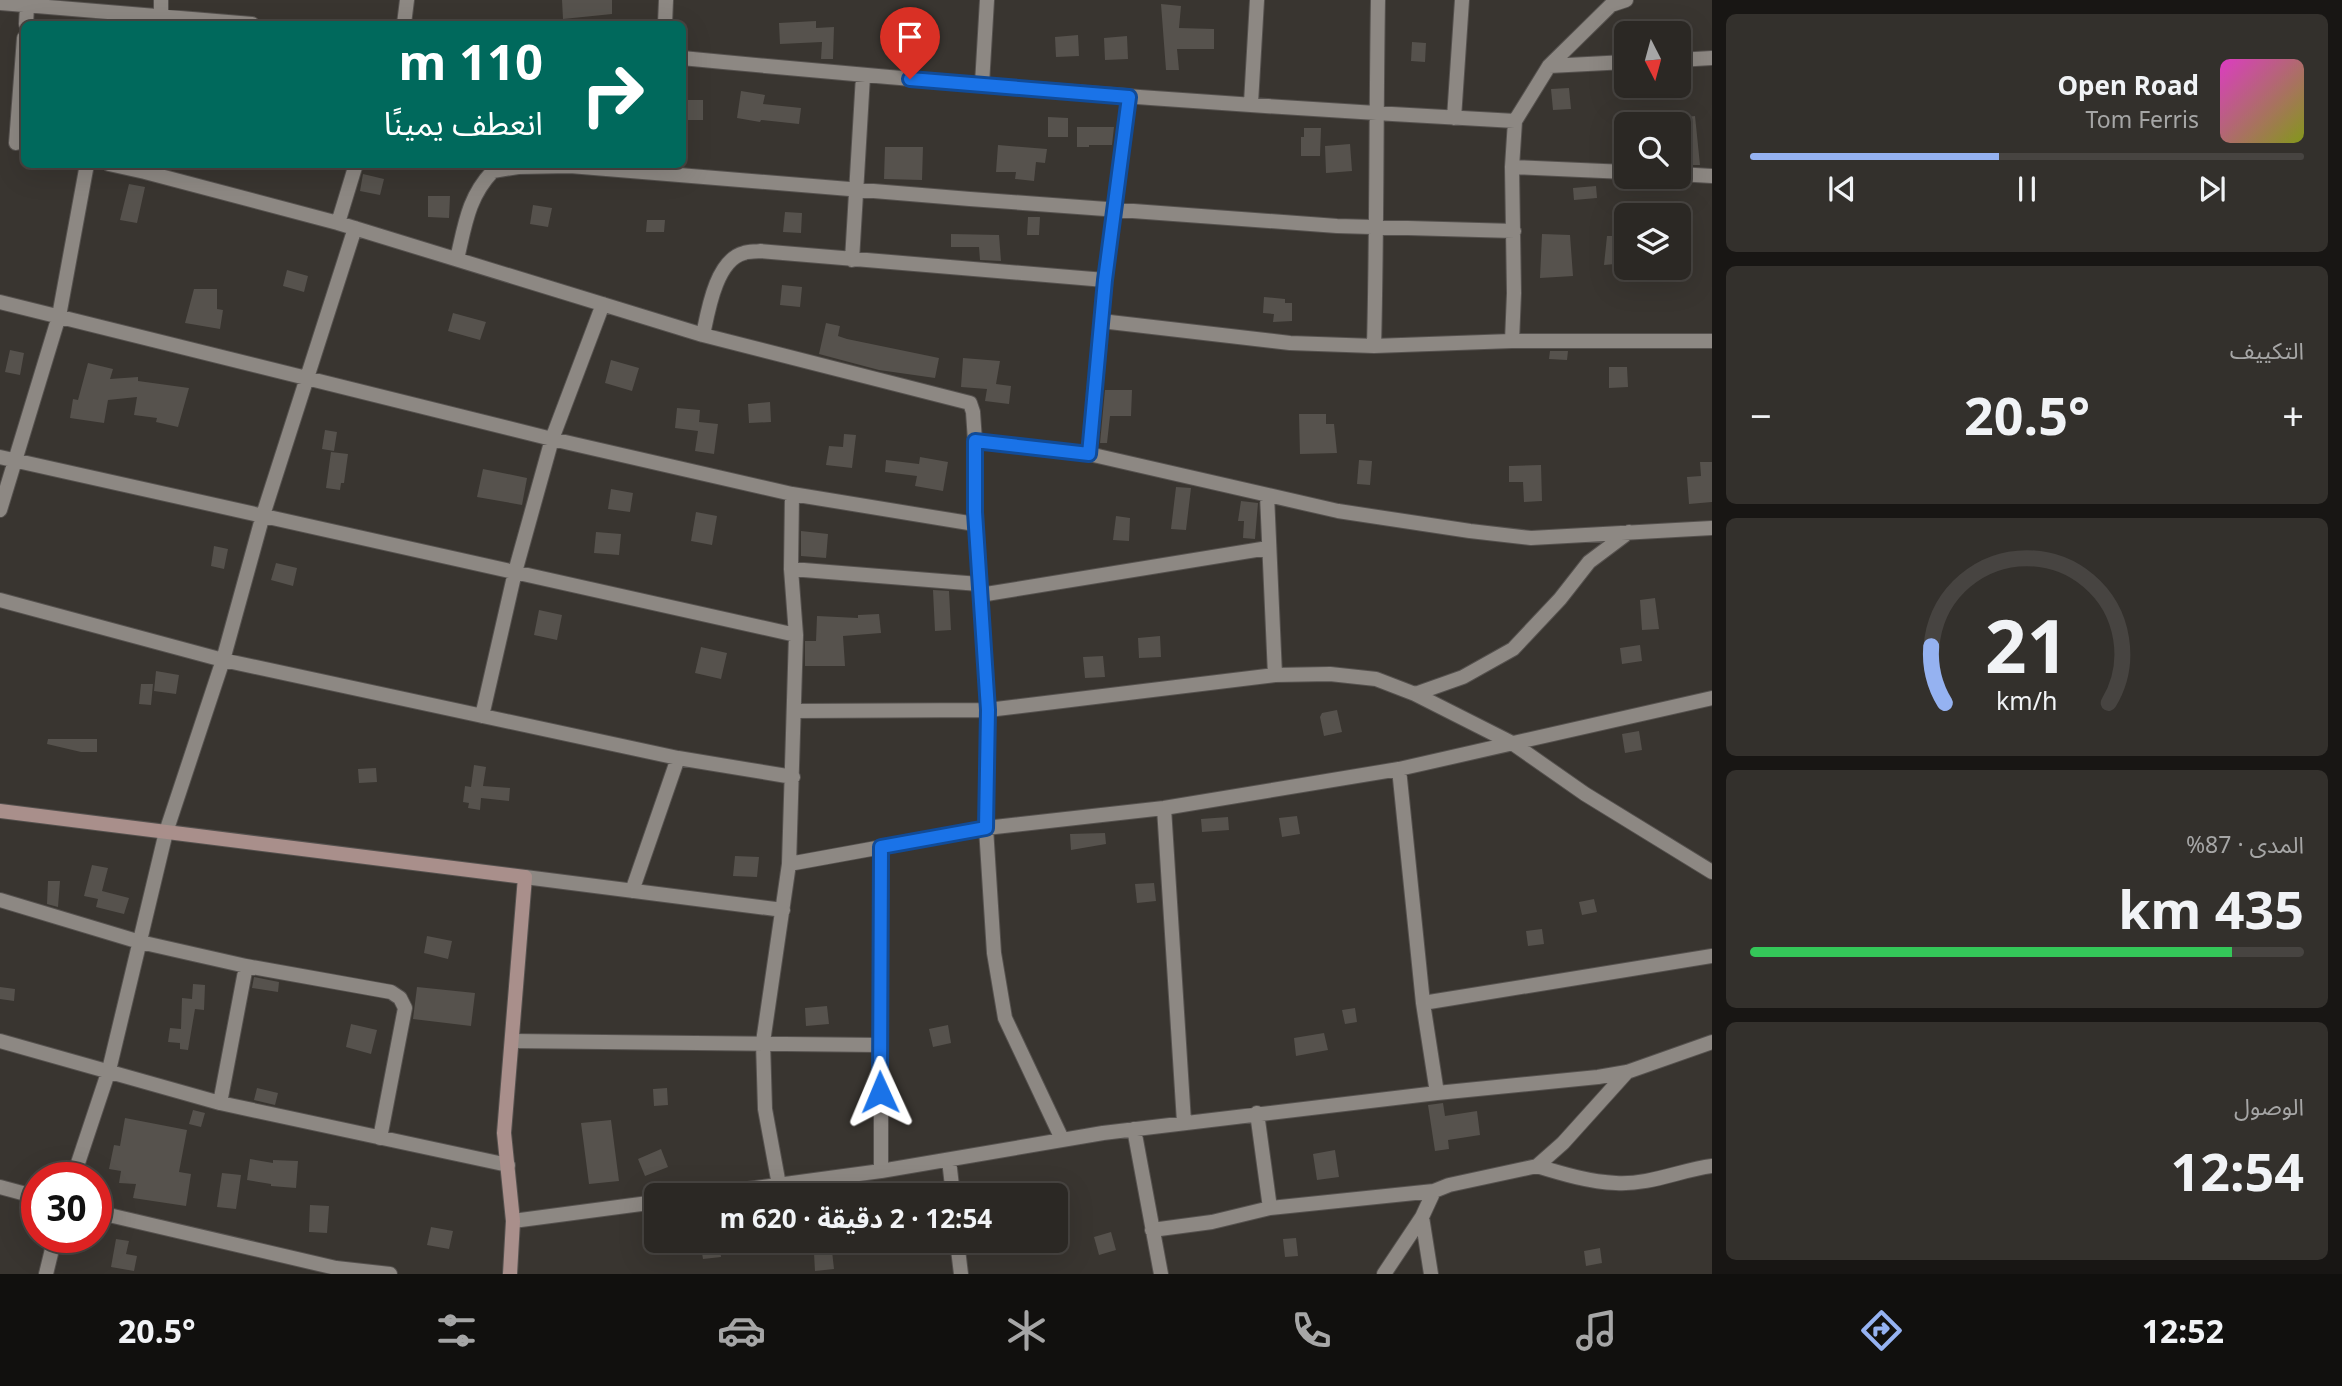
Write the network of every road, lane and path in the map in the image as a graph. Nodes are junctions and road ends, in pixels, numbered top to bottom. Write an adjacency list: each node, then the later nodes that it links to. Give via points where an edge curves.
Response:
1 (161, 0): 11 (street)
2 (407, 0): 14 (street)
3 (666, 0): 15 (street)
4 (988, 0): 22 (street)
5 (1258, 0): 24 (street)
6 (1378, 0): 25 (street)
7 (1462, 0): 27 (street)
8 (1626, 0): 20 (street, via 1611,5)
9 (0, 3): 10 (street)
10 (27, 6): 11 (street); 12 (street)
11 (168, 20): 13 (street)
12 (26, 21)
13 (189, 21)
14 (404, 21)
15 (665, 21)
16 (686, 58): 21 (street)
17 (1712, 58): 18 (street)
18 (1691, 59)
19 (1614, 63): 20 (street)
20 (1549, 66): 28 (street)
21 (863, 76): 22 (street); 40 (street)
22 (982, 84): 23 (street)
23 (1129, 97): 24 (street); 41 (street)
24 (1251, 103): 25 (street)
25 (1376, 112): 27 (street); 43 (street)
26 (21, 118): 30 (street)
27 (1454, 118): 28 (street)
28 (1515, 121): 31 (street)
29 (0, 139): 30 (street)
30 (20, 144)
31 (1512, 167): 37 (street); 45 (street)
32 (86, 168): 51 (street)
33 (146, 168): 42 (street)
34 (355, 168): 42 (street)
35 (512, 168): 46 (street, via 493,171 479,185)
36 (603, 168): 40 (street)
37 (1614, 171)
38 (1691, 175): 39 (street)
39 (1712, 176)
40 (855, 190): 41 (street); 47 (street)
41 (1114, 210): 43 (street); 48 (street)
42 (338, 223): 44 (street)
43 (1378, 227): 45 (street); 56 (street)
44 (355, 228): 46 (street); 57 (street)
45 (1514, 231): 54 (street)
46 (457, 259): 50 (street)
47 (852, 260): 48 (street); 53 (street, via 742,253 729,262 712,294)
48 (1105, 280): 52 (street)
49 (0, 302): 51 (street)
50 (603, 304): 53 (street); 58 (street)
51 (59, 316): 57 (street); 61 (street)
52 (1101, 321): 56 (street, via 1290,343); 60 (street)
53 (704, 335): 59 (street, via 970,403)
54 (1511, 341): 55 (street); 56 (street)
55 (1712, 341)
56 (1374, 345)
57 (308, 377): 58 (street); 65 (street)
58 (552, 439): 62 (street); 71 (street)
59 (975, 441): 60 (street); 66 (street)
60 (1089, 454): 63 (street)
61 (7, 459): 64 (street); 65 (street)
62 (792, 494): 66 (street); 70 (street)
63 (1267, 495): 68 (street, via 1338,511 1531,538); 69 (street)
64 (0, 510)
65 (263, 515): 71 (street); 75 (street)
66 (975, 524): 72 (street)
67 (1712, 528): 68 (street)
68 (1629, 532): 77 (street, via 1589,562 1513,649 1463,677)
69 (1268, 548): 72 (street); 76 (street)
70 (791, 569): 72 (street); 74 (street)
71 (515, 572): 74 (street); 81 (street)
72 (980, 589): 79 (street)
73 (0, 600): 75 (street)
74 (796, 635): 80 (street)
75 (223, 660): 81 (street); 89 (street)
76 (1275, 675): 77 (street, via 1376,679); 79 (street)
77 (1415, 694): 82 (street)
78 (1712, 698): 82 (street)
79 (988, 710): 80 (street); 88 (street)
80 (794, 711): 85 (street)
81 (482, 716): 83 (street)
82 (1512, 743): 84 (street); 92 (street)
83 (678, 758): 85 (street); 94 (street)
84 (1399, 769): 86 (street); 100 (street)
85 (793, 777): 91 (street)
86 (1164, 808): 88 (street); 111 (street)
87 (0, 811): 89 (street)
88 (986, 828): 90 (street); 114 (street, via 993,953 1004,1018)
89 (166, 832): 93 (street); 97 (street)
90 (881, 847): 91 (street); 105 (street)
91 (789, 864): 96 (street)
92 (1712, 872)
93 (525, 877): 94 (street); 102 (street)
94 (632, 891): 96 (street)
95 (0, 900): 97 (street)
96 (783, 910): 103 (street)
97 (140, 942): 99 (street); 106 (street)
98 (1712, 956): 100 (street)
99 (246, 966): 109 (street); 113 (street, via 391,992 401,998 405,1008)
100 (1423, 1003): 108 (street)
101 (0, 1041): 106 (street)
102 (512, 1041): 103 (street); 117 (street, via 505,1133)
103 (763, 1042): 105 (street); 121 (street, via 765,1109)
104 (1712, 1042): 107 (street)
105 (879, 1045): 120 (street)
106 (109, 1070): 109 (street); 116 (street)
107 (1627, 1072): 108 (street); 118 (street)
108 (1437, 1093): 110 (street)
109 (220, 1103): 113 (street)
110 (1257, 1113): 111 (street); 128 (street)
111 (1184, 1122): 112 (street)
112 (1134, 1129): 114 (street); 132 (street)
113 (380, 1138): 117 (street)
114 (1062, 1139): 115 (street)
115 (949, 1160): 120 (street); 123 (street)
116 (78, 1162)
117 (508, 1165): 131 (street)
118 (1537, 1166): 119 (street, via 1618,1184); 125 (street)
119 (1712, 1166)
120 (881, 1171): 122 (street)
121 (779, 1183)
122 (794, 1183)
123 (952, 1183)
124 (0, 1187): 126 (street)
125 (1434, 1191): 128 (street); 130 (street)
126 (21, 1193)
127 (644, 1204): 131 (street)
128 (1270, 1208): 132 (street)
129 (112, 1216): 136 (street, via 336,1268)
130 (1422, 1217): 140 (street); 141 (street)
131 (513, 1221): 137 (street)
132 (1152, 1230): 139 (street)
133 (51, 1253): 135 (street)
134 (958, 1253): 138 (street)
135 (46, 1274)
136 (390, 1274)
137 (510, 1274)
138 (961, 1274)
139 (1161, 1274)
140 (1384, 1274)
141 (1431, 1274)

